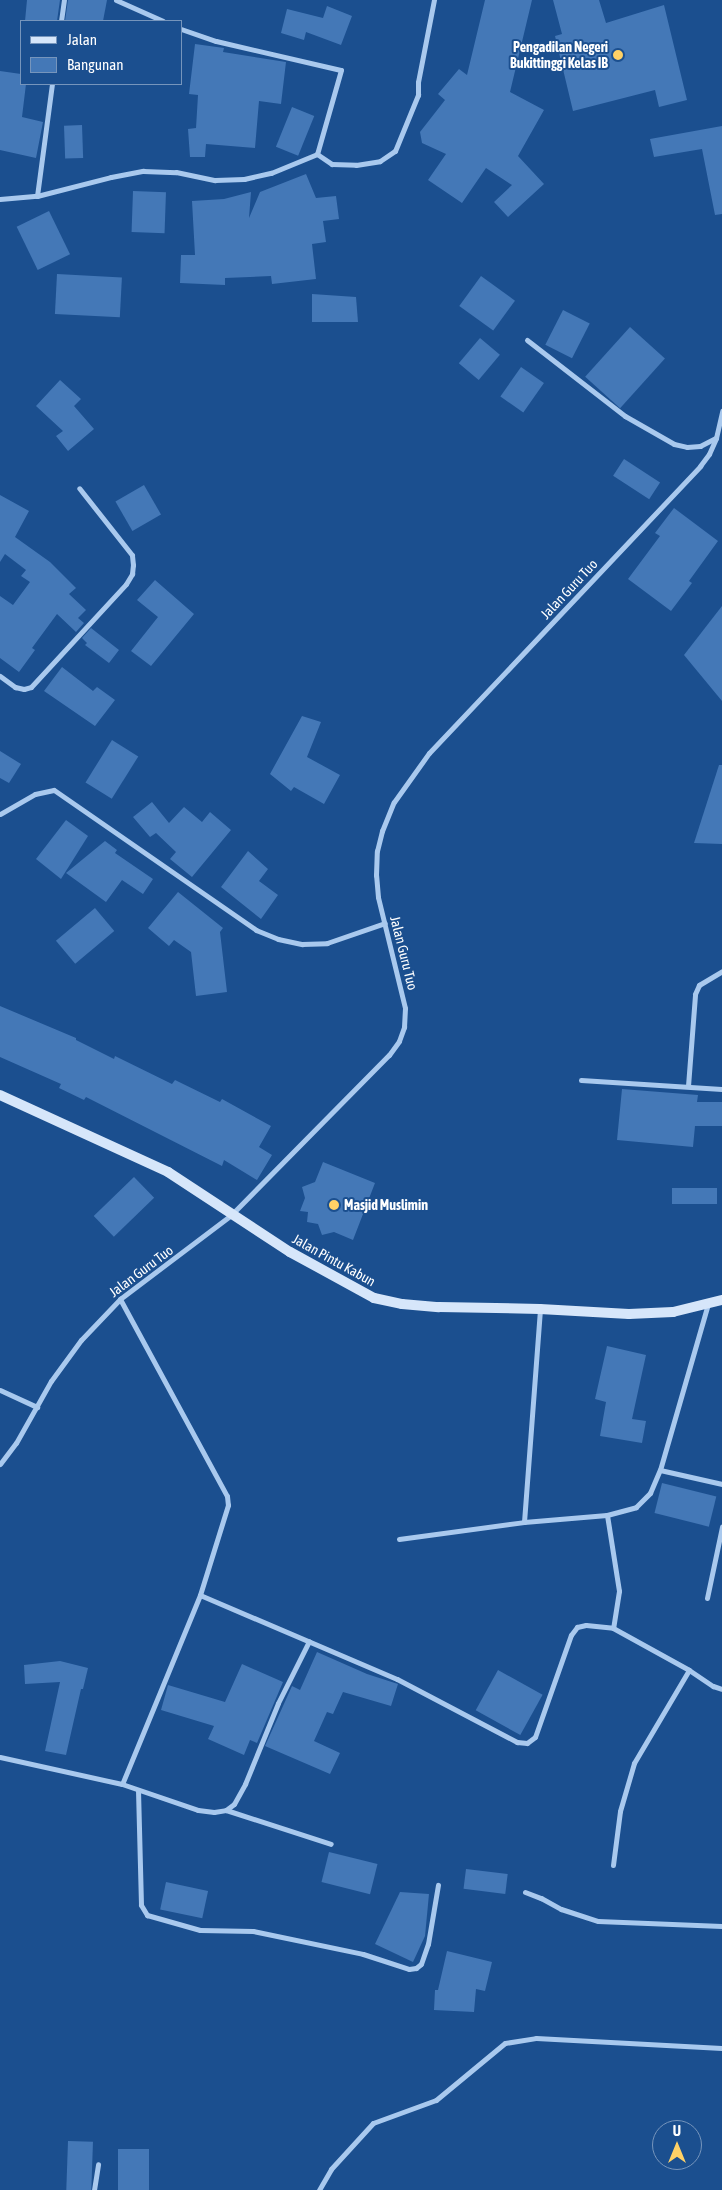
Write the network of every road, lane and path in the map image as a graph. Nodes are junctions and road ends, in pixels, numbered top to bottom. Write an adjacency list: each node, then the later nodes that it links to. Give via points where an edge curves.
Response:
1 (64, 0): 4 (street)
2 (116, 0): 5 (street)
3 (434, 0): 8 (street, via 418,96 395,151 380,160 356,165 332,164)
4 (61, 20)
5 (160, 20)
6 (182, 29): 8 (street, via 216,41 341,70)
7 (52, 85): 9 (street)
8 (317, 154): 9 (street, via 271,173 244,178 216,180 176,172 143,171)
9 (36, 196): 10 (street)
10 (0, 199)
11 (527, 340): 13 (street, via 625,416 674,444 700,446)
12 (722, 411): 13 (street, Jalan Guru Tuo)
13 (716, 438): 17 (street, Jalan Guru Tuo, via 700,466 410,777 394,802 377,852 378,897)
14 (79, 488): 15 (street, via 132,555 132,574 31,687 15,686)
15 (0, 676)
16 (0, 814): 17 (street, via 35,794 54,790 256,930 278,939 302,944 326,943)
17 (385, 923): 23 (street, Jalan Guru Tuo, via 405,1008 399,1041)
18 (722, 971): 20 (street, via 699,985 695,994)
19 (581, 1080): 20 (street)
20 (688, 1086): 21 (street)
21 (722, 1089)
22 (0, 1095): 23 (street, Jalan Pintu Kabun, via 168,1172)
23 (232, 1215): 24 (street, Jalan Guru Tuo); 27 (street, Jalan Pintu Kabun, via 290,1252 374,1298 439,1307)
24 (120, 1299): 29 (street, Jalan Guru Tuo, via 81,1340 51,1380); 37 (street, via 226,1496 227,1512)
25 (722, 1300): 26 (street, Jalan Pintu Kabun)
26 (708, 1304): 27 (street, Jalan Pintu Kabun, via 673,1312 629,1314); 31 (street)
27 (540, 1309): 34 (street)
28 (0, 1390): 29 (street)
29 (37, 1407): 30 (street, Jalan Guru Tuo)
30 (0, 1464)
31 (660, 1470): 32 (street); 33 (street, via 650,1493 636,1507)
32 (722, 1484)
33 (607, 1515): 34 (street); 39 (street, via 619,1591)
34 (524, 1522): 36 (street)
35 (722, 1527): 38 (street)
36 (399, 1539)
37 (200, 1595): 40 (street); 44 (street)
38 (707, 1598)
39 (613, 1628): 40 (street, via 586,1625 577,1627 571,1635 535,1737 527,1744 397,1679); 41 (street)
40 (309, 1640): 46 (street, via 278,1703 245,1784 234,1804)
41 (689, 1670): 42 (street); 48 (street, via 634,1763 620,1811)
42 (722, 1689)
43 (0, 1757): 44 (street)
44 (122, 1784): 45 (street)
45 (138, 1790): 46 (street, via 198,1810); 49 (street, via 141,1905 147,1915 200,1930 253,1931 363,1954 409,1969 421,1964 428,1944)
46 (226, 1810): 47 (street)
47 (330, 1844)
48 (613, 1865)
49 (438, 1885)
50 (524, 1892): 51 (street, via 560,1909 598,1921)
51 (722, 1926)
52 (722, 2048): 55 (street, via 536,2038 505,2043 436,2100 373,2124 330,2169)
53 (98, 2164): 54 (street)
54 (94, 2190)
55 (319, 2190)

